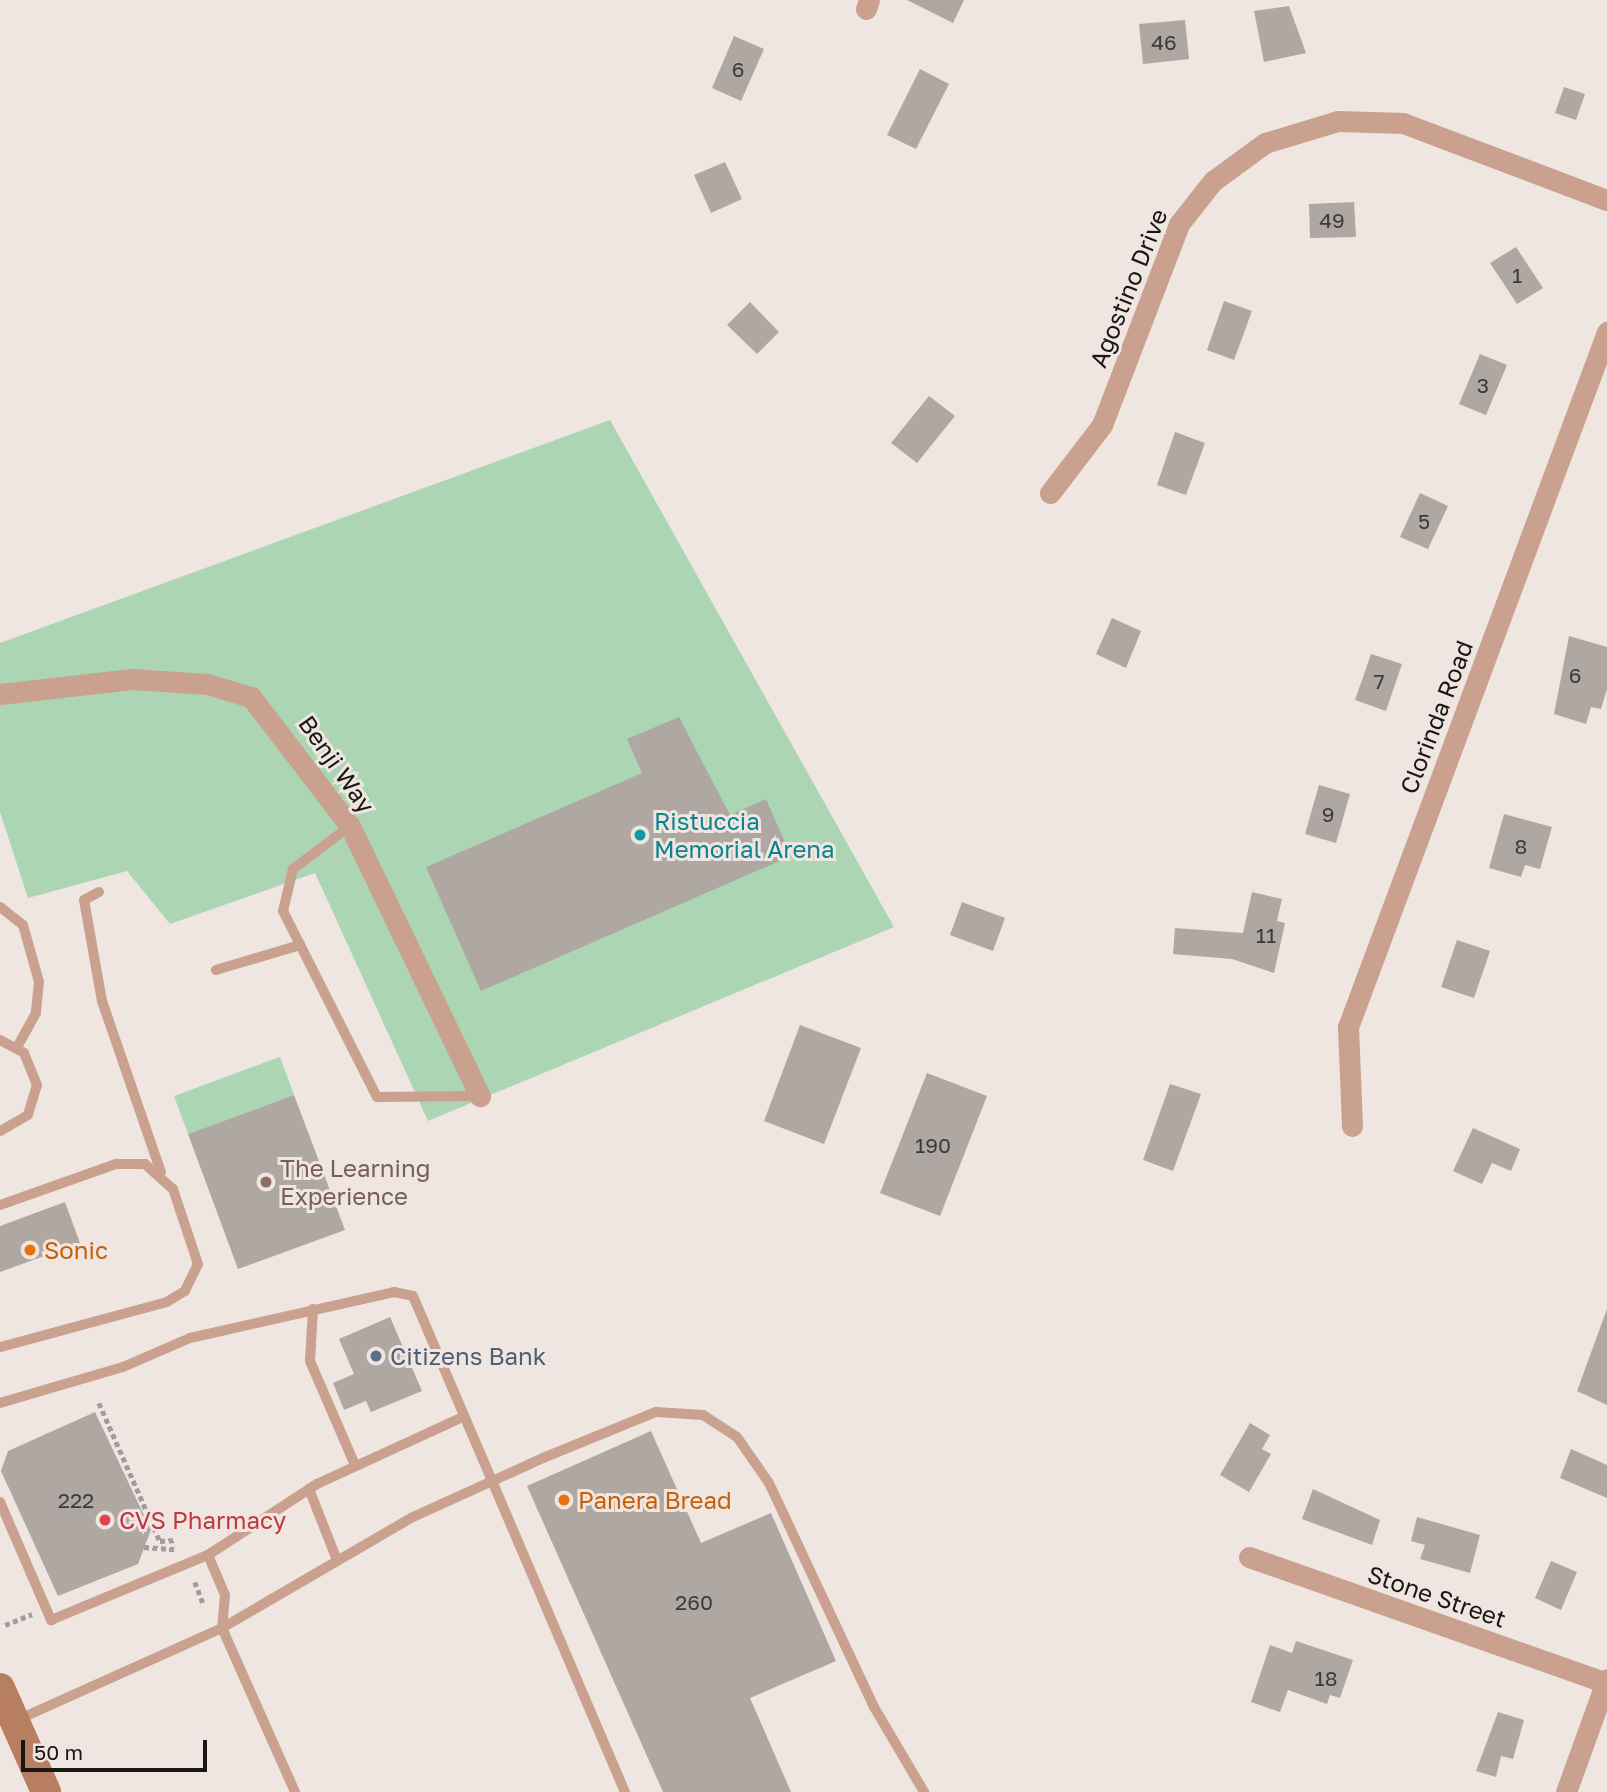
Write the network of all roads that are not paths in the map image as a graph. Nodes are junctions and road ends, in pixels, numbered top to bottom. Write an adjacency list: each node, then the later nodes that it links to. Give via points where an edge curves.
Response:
1 (1607, 200): 3 (street, Agostino Drive, via 1403,124 1338,121 1265,143 1213,181 1179,224 1102,425)
2 (1607, 332): 13 (street, Clorinda Road, via 1348,1027)
3 (1050, 493)
4 (0, 694): 5 (street, Benji Way, via 132,679 207,684 251,697)
5 (351, 827): 8 (lane, via 293,869 283,912); 12 (street, Benji Way)
6 (99, 892): 15 (lane, via 84,900 102,1001)
7 (0, 906): 11 (lane, via 23,925 39,982 36,1013)
8 (300, 945): 9 (lane); 12 (lane, via 377,1097)
9 (216, 970)
10 (0, 1040): 11 (lane)
11 (17, 1047): 14 (lane, via 32,1067 35,1101 22,1121)
12 (480, 1096)
13 (1352, 1126)
14 (0, 1131)
15 (162, 1174): 16 (lane, via 126,1162); 18 (lane, via 197,1253 185,1291 99,1325)
16 (0, 1205)
17 (313, 1309): 19 (lane, via 190,1338 123,1367); 20 (lane, via 399,1291 413,1296); 21 (lane, via 310,1361)
18 (0, 1347)
19 (0, 1403)
20 (463, 1417): 21 (lane); 22 (lane)
21 (355, 1465): 23 (lane)
22 (489, 1482): 27 (lane); 34 (lane); 35 (lane, via 656,1412 691,1412 724,1426 775,1495 874,1707)
23 (310, 1489): 25 (lane); 27 (lane)
24 (0, 1502): 25 (lane, via 51,1620)
25 (208, 1555): 28 (lane, via 225,1595)
26 (1249, 1558): 29 (street, Stone Street)
27 (337, 1560): 28 (lane)
28 (222, 1628): 31 (lane); 33 (lane)
29 (1607, 1682): 36 (street)
30 (0, 1688): 31 (main road)
31 (6, 1727): 32 (main road)
32 (46, 1792)
33 (295, 1792)
34 (625, 1792)
35 (923, 1792)
36 (1566, 1792)

